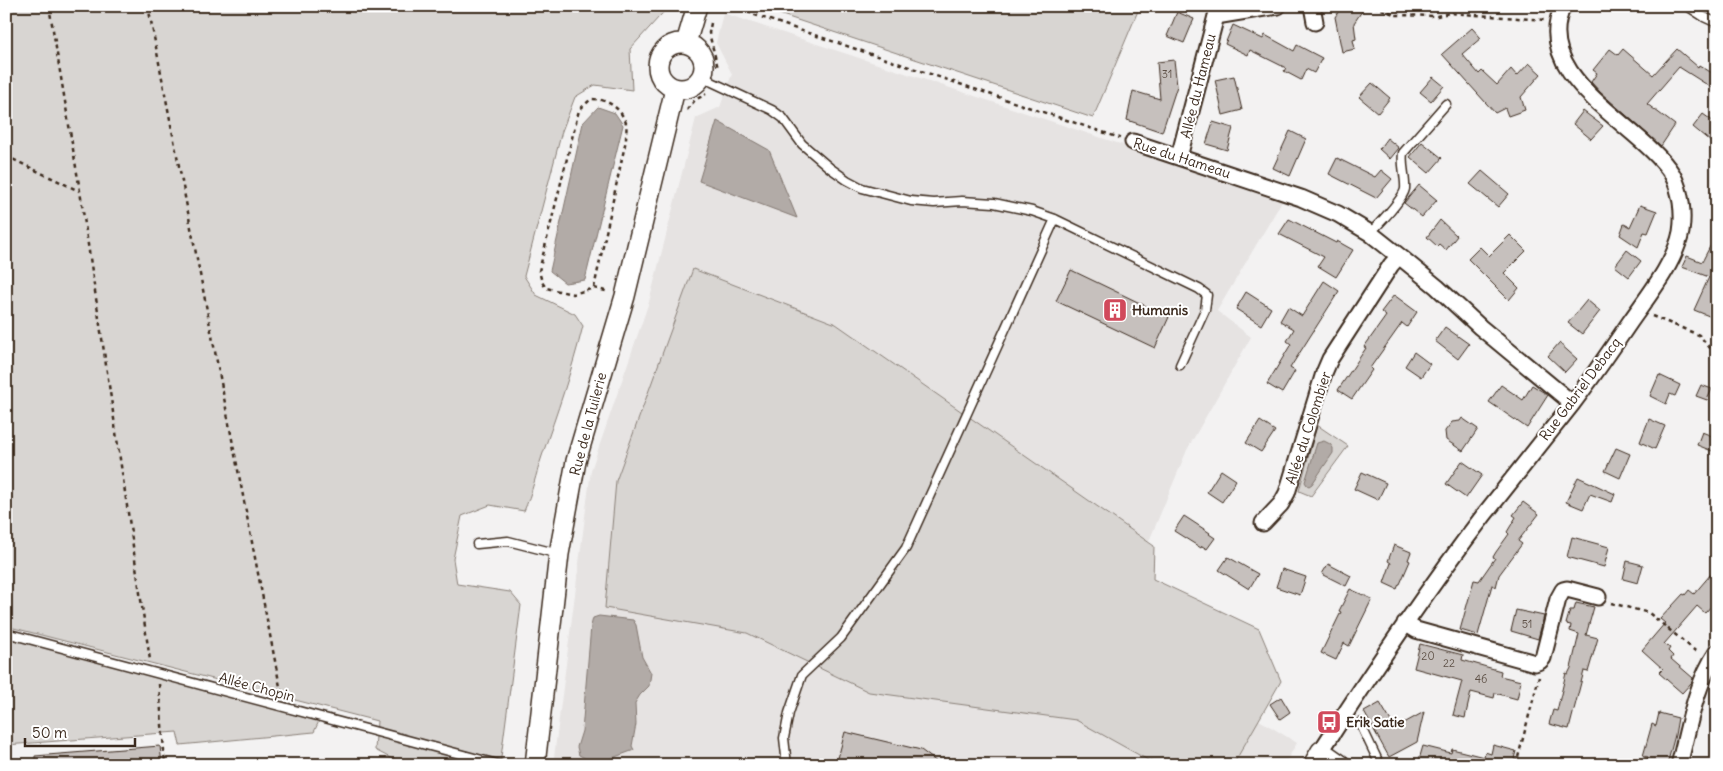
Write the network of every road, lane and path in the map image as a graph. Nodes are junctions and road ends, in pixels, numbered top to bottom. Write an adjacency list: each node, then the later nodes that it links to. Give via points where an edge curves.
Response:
1 (49, 6): 23 (path)
2 (148, 6): 42 (path)
3 (741, 6): 20 (path, Rue du Hameau, via 752,14)
4 (1278, 6): 10 (street, Allée du Hameau)
5 (1312, 6): 11 (street)
6 (1374, 6): 12 (path, via 1396,15 1437,16 1449,13)
7 (1563, 6): 12 (street, Rue Gabriel Debacq)
8 (1687, 6): 13 (lane)
9 (704, 11): 14 (street); 15 (path, via 710,33)
10 (1217, 11): 22 (street, Allée du Hameau)
11 (1316, 22)
12 (1557, 22): 29 (street, Rue Gabriel Debacq, via 1560,53 1578,83 1661,160 1680,193 1681,229 1676,249)
13 (1717, 23)
14 (686, 43): 15 (street, via 698,50 704,68); 16 (street, via 679,42 666,48 658,60 659,75)
15 (710, 71): 16 (street, via 694,85); 24 (lane, via 712,82 772,110 783,118 802,144 838,174 862,188 911,202 962,200 994,203)
16 (675, 89): 28 (street, Rue de la Tuilerie)
17 (706, 94): 19 (path, via 695,100)
18 (1446, 104): 25 (lane, via 1403,153 1405,188 1402,196)
19 (684, 114)
20 (1133, 142): 22 (street, Rue du Hameau)
21 (6, 156): 23 (path)
22 (1179, 157): 25 (street, Rue du Hameau, via 1315,203)
23 (80, 191): 41 (path)
24 (1055, 219): 31 (lane, via 1204,292 1207,296 1205,310); 48 (lane, via 906,548 841,638 802,675 784,738)
25 (1370, 233): 26 (street, Rue du Hameau)
26 (1399, 256): 32 (street, Rue du Hameau); 33 (street, Allée du Colombier, via 1330,359 1287,493)
27 (594, 288): 27 (path, via 573,294 552,290 542,282 540,271 579,110 591,99 602,99 615,106 626,124 626,140); 28 (path)
28 (625, 296): 35 (street, Rue de la Tuilerie, via 576,461)
29 (1639, 309): 30 (path, via 1699,335); 32 (street, Rue Gabriel Debacq)
30 (1717, 356)
31 (1180, 365)
32 (1572, 403): 37 (street, Rue Gabriel Debacq)
33 (1263, 523)
34 (477, 544): 35 (lane, via 508,541)
35 (559, 554): 47 (street, Rue de la Tuilerie)
36 (1598, 597): 39 (path, via 1608,603 1649,613); 40 (street, via 1567,589 1560,593)
37 (1405, 623): 40 (street, via 1416,630 1526,662); 44 (street, Rue Gabriel Debacq)
38 (6, 633): 41 (lane, Allée Chopin)
39 (1713, 657): 52 (street, via 1696,697)
40 (1540, 661): 51 (path, via 1542,664)
41 (155, 673): 42 (lane, Allée Chopin); 45 (path)
42 (284, 707): 46 (lane, Allée Chopin)
43 (1360, 723): 50 (lane)
44 (1317, 758): 49 (street)
45 (165, 765)
46 (501, 765)
47 (535, 765)
48 (787, 765)
49 (1340, 765)
50 (1380, 765)
51 (1516, 765)
52 (1679, 765)

